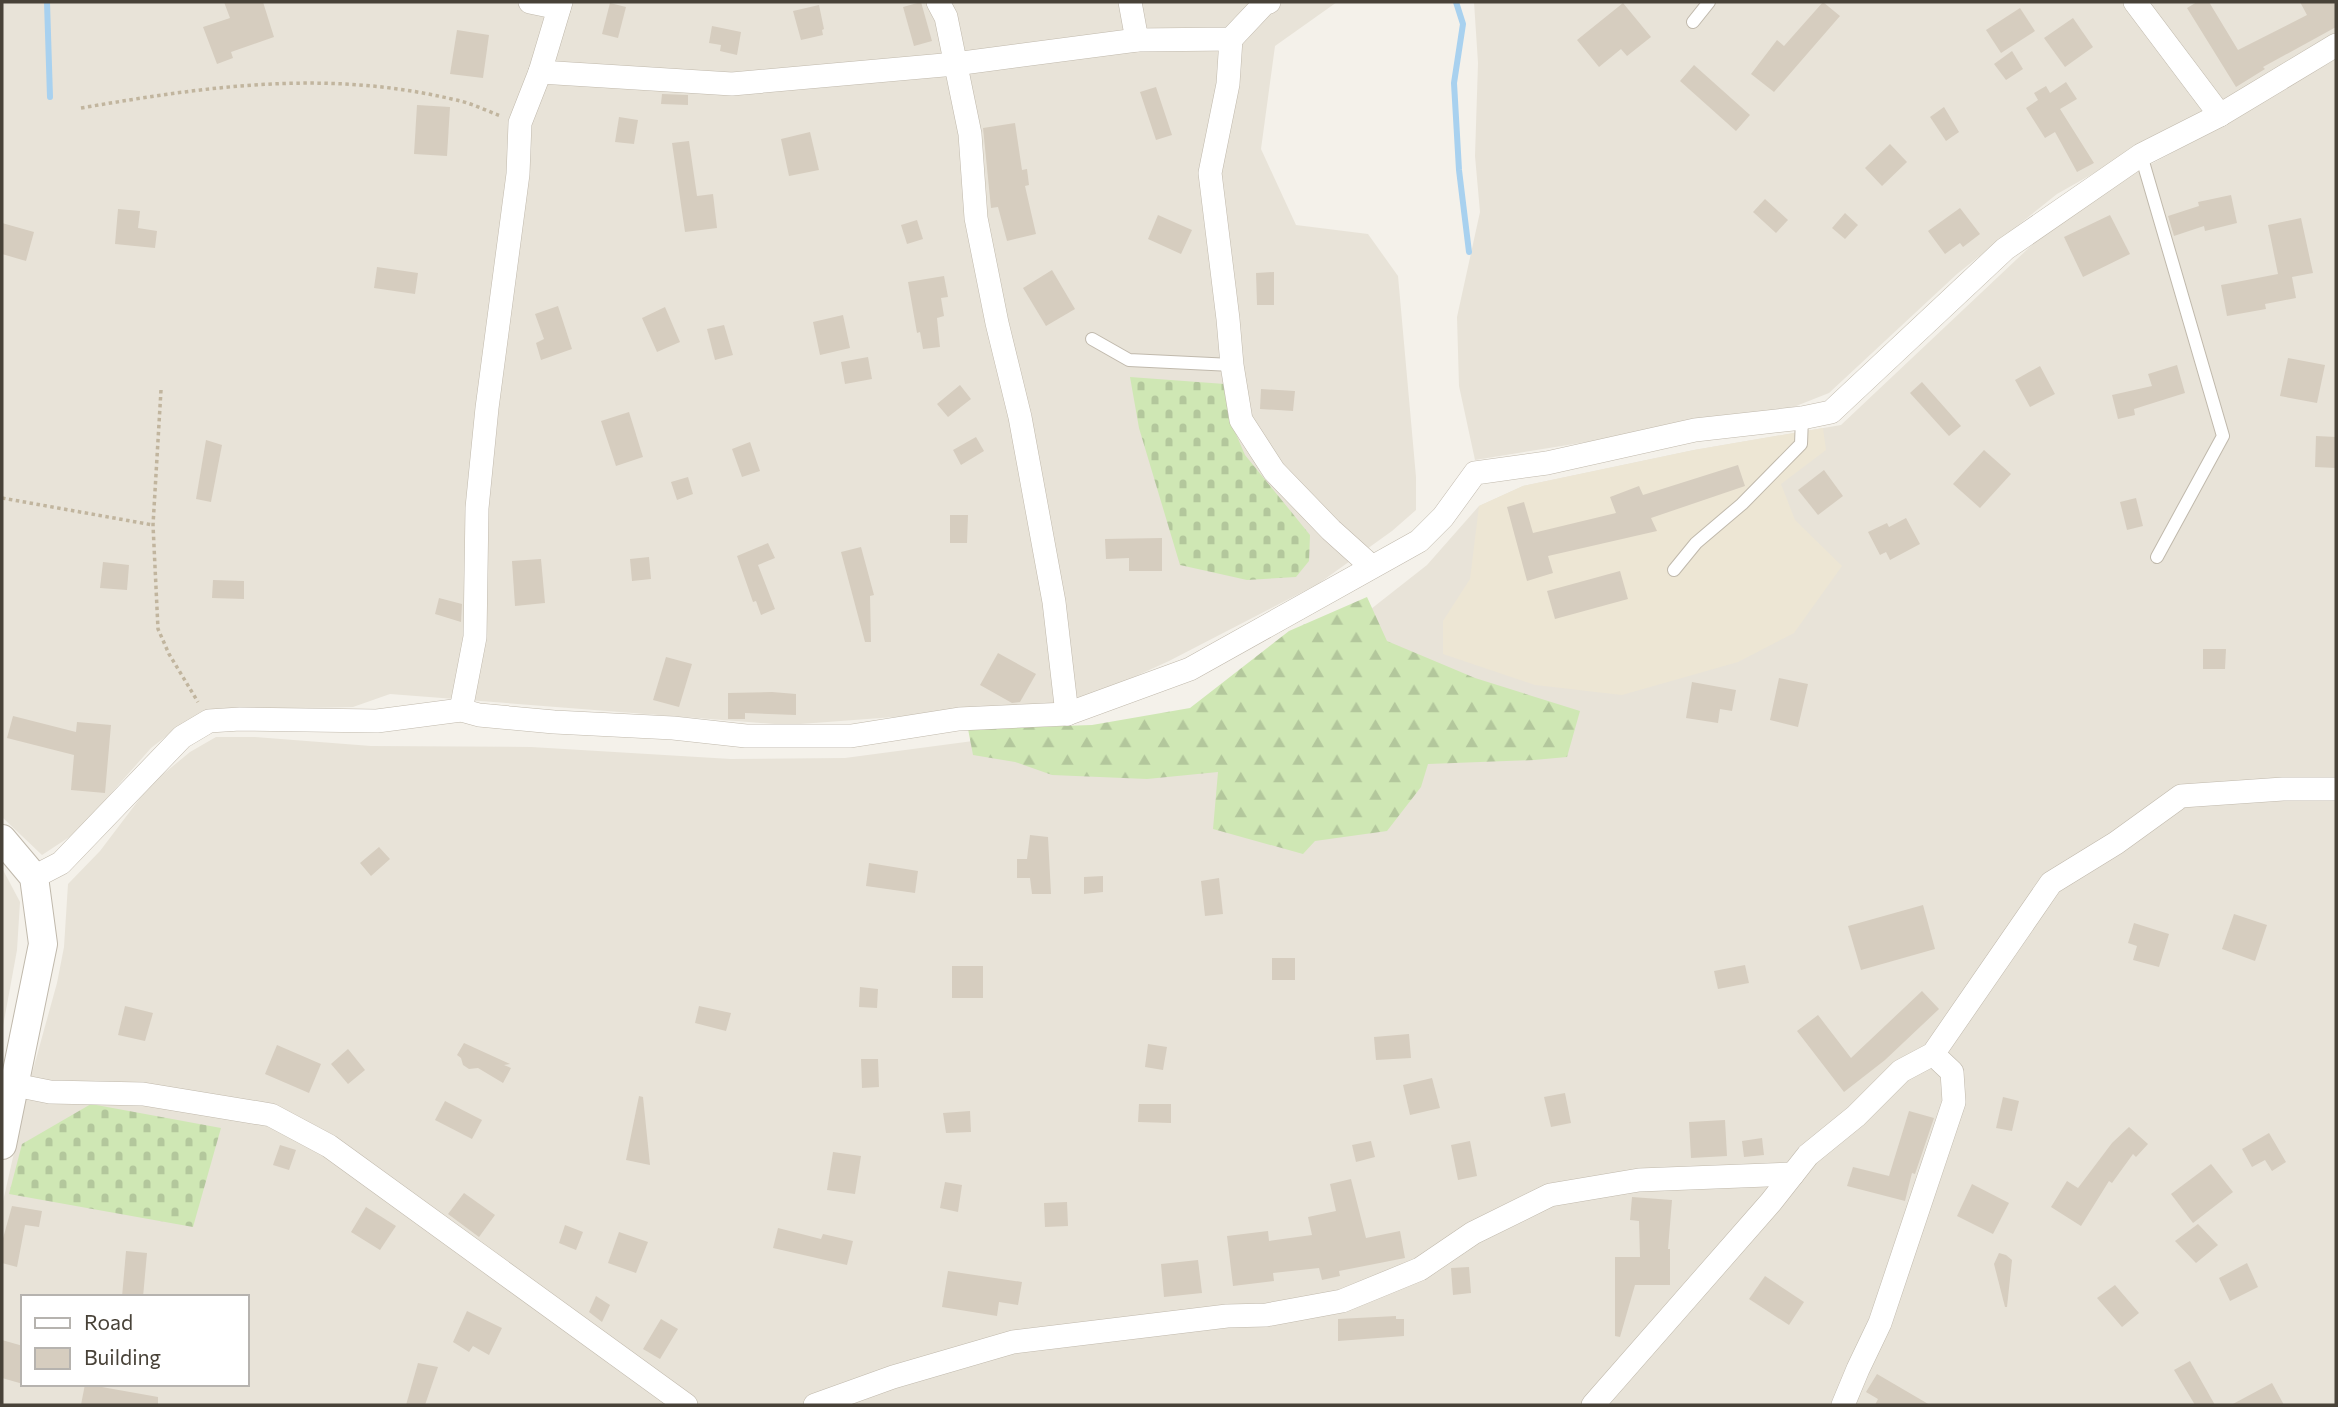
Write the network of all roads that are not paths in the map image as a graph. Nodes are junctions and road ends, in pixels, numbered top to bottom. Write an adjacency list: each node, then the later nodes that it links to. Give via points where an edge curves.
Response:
1 (530, 2): 7 (street)
2 (938, 2): 12 (street, via 946,17)
3 (1130, 2): 10 (street)
4 (1269, 2): 9 (street)
5 (1709, 2): 8 (lane)
6 (2135, 2): 14 (street)
7 (560, 5): 13 (street)
8 (1693, 22)
9 (1231, 39): 10 (street); 17 (street, via 1228,84 1210,173)
10 (1137, 40): 12 (street)
11 (2336, 45): 14 (street)
12 (955, 64): 13 (street, via 733,84); 23 (street, via 970,134 976,218 1050,578)
13 (540, 72): 22 (street, via 520,122 518,174 477,508 475,638)
14 (2220, 115): 15 (street)
15 (2141, 155): 18 (street, via 2005,249 1831,412); 19 (lane, via 2223,436)
16 (1092, 340): 17 (lane, via 1129,360)
17 (1232, 365): 20 (street, via 1241,420 1274,471)
18 (1802, 418): 20 (street, via 1695,430 1547,463 1475,473 1419,541); 21 (lane, via 1801,444 1696,543)
19 (2157, 557)
20 (1371, 566): 23 (street, via 1190,669)
21 (1674, 570)
22 (461, 710): 23 (street, via 554,722 746,736 851,736 960,719); 26 (street, via 377,721 209,721 182,737 61,863)
23 (1067, 714)
24 (2336, 789): 27 (street, via 2181,796 2051,883)
25 (2, 839): 26 (street)
26 (34, 877): 28 (street, via 43,944)
27 (1933, 1054): 30 (street, via 1901,1071 1856,1116 1808,1154); 34 (street, via 1952,1072 1954,1102 1880,1323)
28 (9, 1098): 29 (street); 31 (street, via 50,1092 143,1094 271,1115 329,1146)
29 (2, 1145)
30 (1793, 1174): 32 (street, via 1639,1180 1550,1195 1473,1233 1420,1269 1342,1301 1266,1315 1013,1342); 33 (street)
31 (686, 1405)
32 (815, 1405)
33 (1593, 1405)
34 (1843, 1405)

